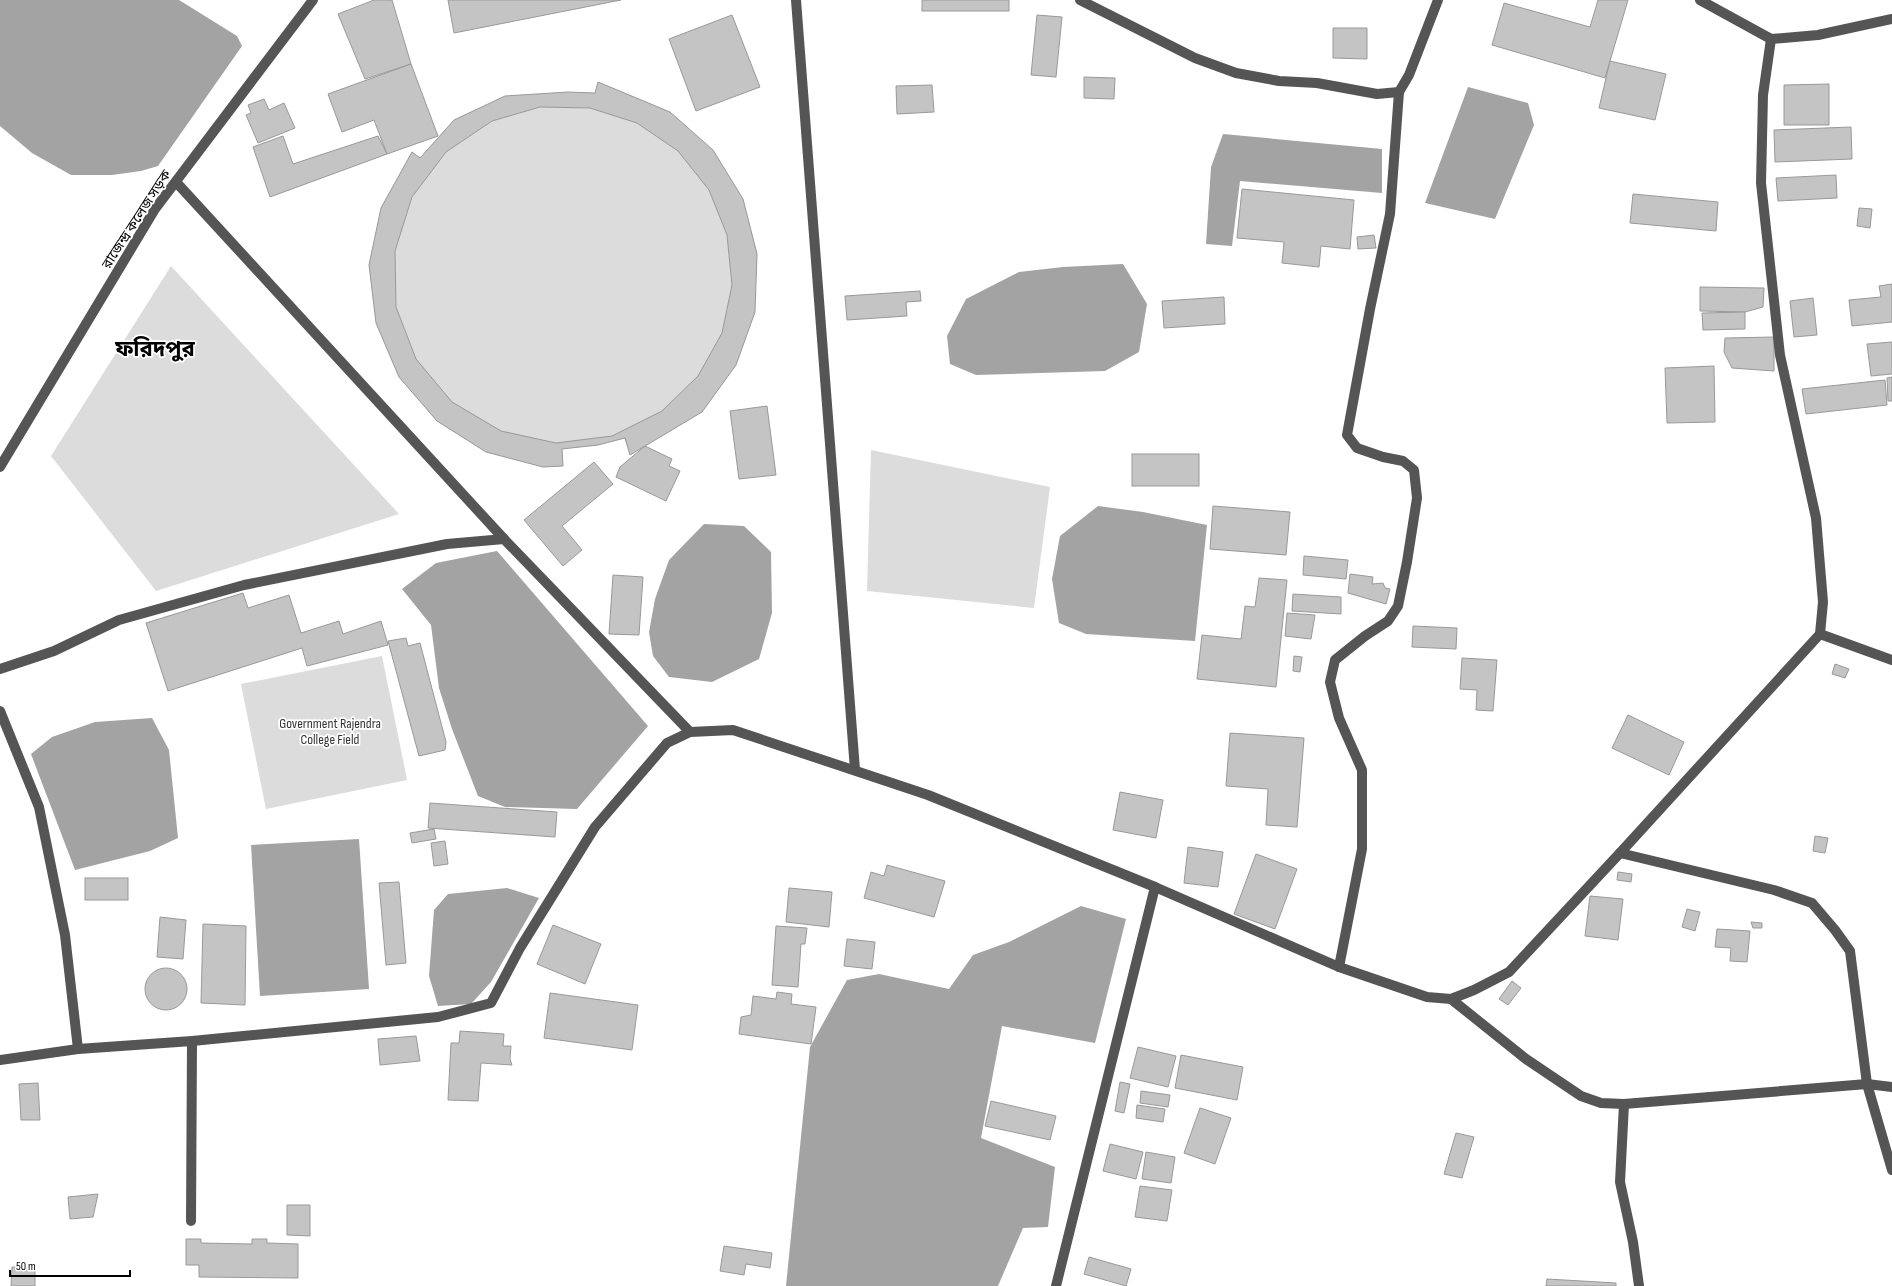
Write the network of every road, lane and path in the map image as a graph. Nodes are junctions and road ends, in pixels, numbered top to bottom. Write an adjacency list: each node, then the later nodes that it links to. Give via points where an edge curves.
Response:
1 (314, 0): 9 (street, রাজেন্দ্র কলেজ সড়ক)
2 (796, 0): 17 (street)
3 (1080, 0): 8 (street, via 1195,58 1236,72 1279,81 1317,84 1377,94)
4 (1438, 0): 8 (street, via 1410,75)
5 (1700, 0): 7 (street)
6 (1892, 19): 7 (street, via 1818,35)
7 (1771, 39): 12 (street, via 1763,95 1761,183 1780,355 1816,518 1823,602)
8 (1399, 92): 20 (street, via 1390,214 1347,435 1357,448 1402,461 1414,470 1417,498 1398,606 1388,622 1365,636 1335,660 1330,682 1339,718 1362,770 1362,849)
9 (176, 182): 10 (street, রাজেন্দ্র কলেজ সড়ক, via 155,209); 11 (street)
10 (0, 467)
11 (504, 539): 14 (street, via 447,544 244,585 119,620 54,651); 16 (street)
12 (1820, 634): 13 (street); 18 (street)
13 (1892, 660)
14 (0, 669)
15 (0, 710): 23 (street, via 39,807 65,935)
16 (690, 732): 17 (street, via 733,730); 22 (street, via 667,743 596,827 520,948 491,1003 438,1017)
17 (855, 770): 19 (street, via 928,795)
18 (1620, 853): 21 (street, via 1509,972); 25 (street, via 1774,890 1812,904 1850,951)
19 (1155, 887): 20 (street); 30 (street)
20 (1339, 967): 21 (street, via 1427,997)
21 (1451, 1000): 27 (street, via 1526,1059 1581,1096 1601,1103)
22 (192, 1041): 23 (street); 29 (street)
23 (78, 1049): 24 (street)
24 (0, 1060)
25 (1867, 1084): 26 (street); 27 (street); 28 (street)
26 (1892, 1087)
27 (1624, 1104): 31 (street, via 1620,1182)
28 (1892, 1170)
29 (191, 1221)
30 (1056, 1286)
31 (1639, 1286)

